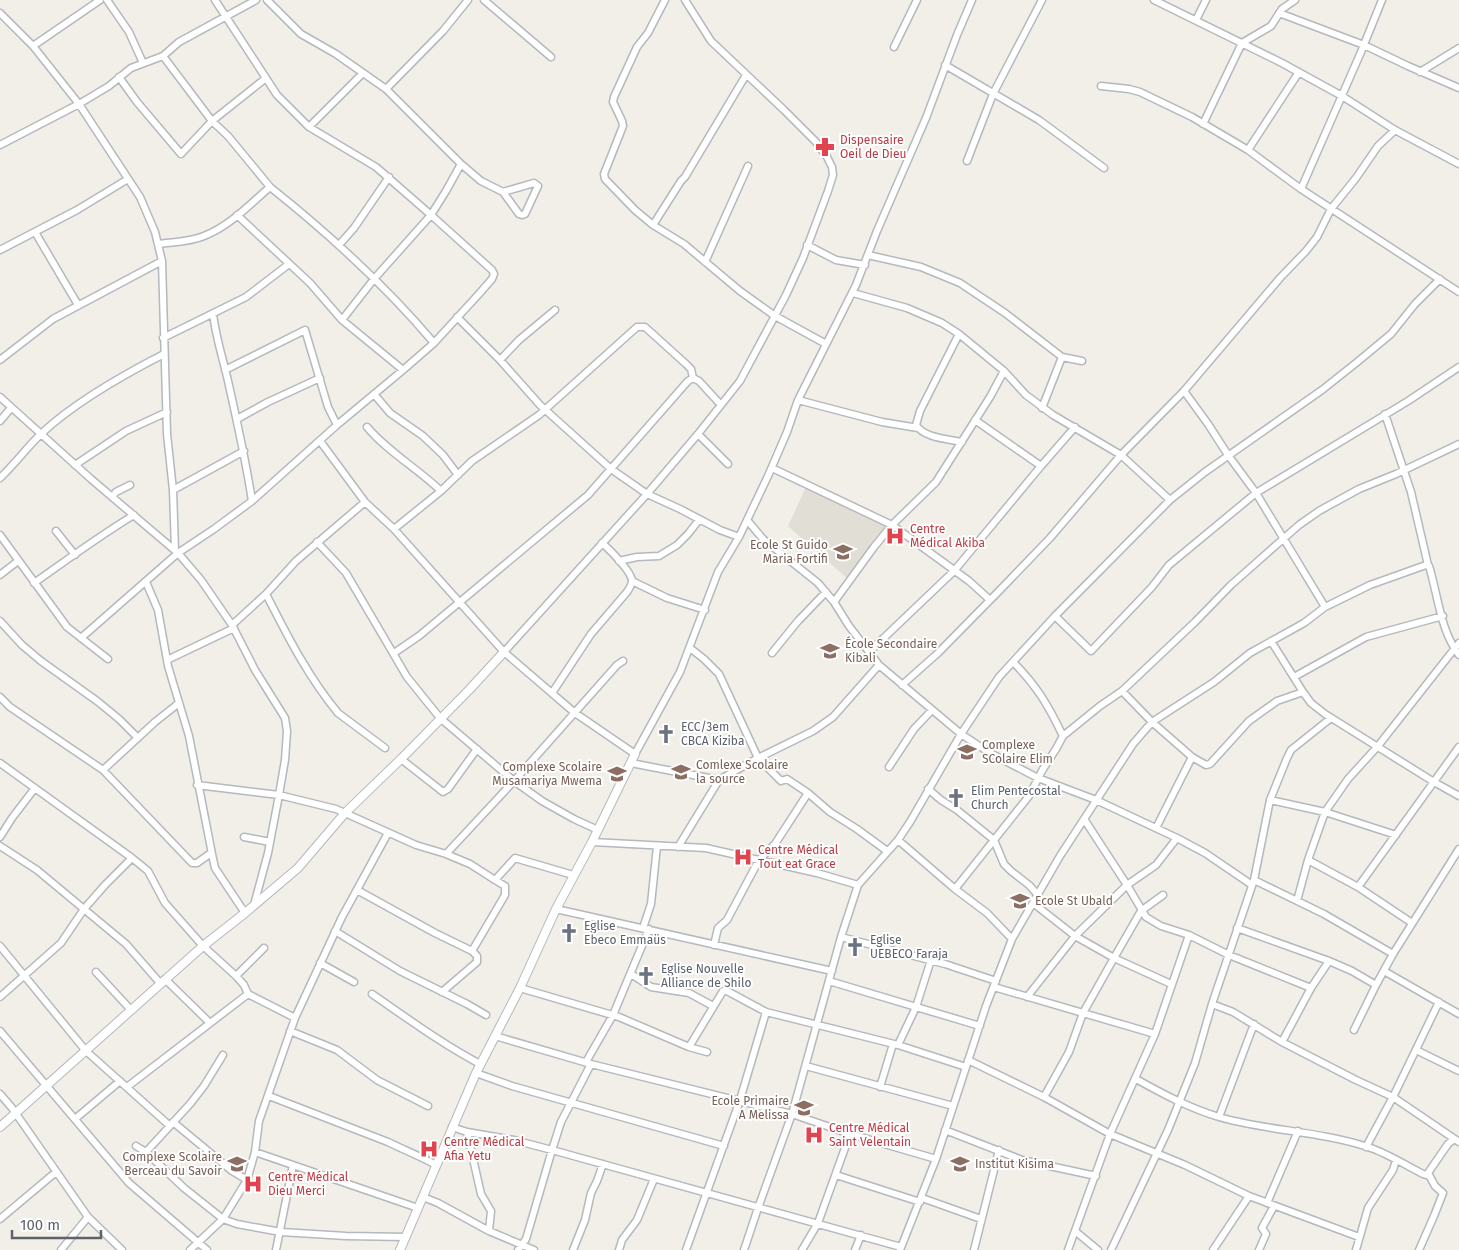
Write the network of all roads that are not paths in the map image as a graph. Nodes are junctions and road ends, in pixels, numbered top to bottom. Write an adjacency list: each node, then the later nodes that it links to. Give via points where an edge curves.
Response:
1 (100, 0): 23 (street)
2 (107, 0): 28 (street, via 129,32)
3 (216, 0): 19 (street)
4 (256, 0): 19 (street)
5 (267, 0): 32 (street, via 301,34)
6 (468, 0): 38 (street, via 443,31)
7 (484, 0): 27 (street)
8 (664, 0): 61 (street, via 648,32 636,47 614,97 623,126 604,174 605,179)
9 (684, 0): 33 (street, via 711,41)
10 (917, 0): 24 (street)
11 (972, 0): 29 (street)
12 (1042, 0): 39 (street)
13 (1154, 0): 20 (street)
14 (1206, 0): 20 (street)
15 (1294, 0): 17 (street)
16 (1382, 0): 22 (street)
17 (1279, 13): 21 (street, via 1272,26); 22 (street)
18 (0, 14): 23 (street)
19 (225, 16): 26 (street, via 179,42); 35 (street)
20 (1196, 20): 21 (street)
21 (1242, 43): 30 (street); 43 (street)
22 (1364, 45): 31 (street); 40 (street)
23 (33, 46): 41 (street)
24 (894, 47)
25 (1459, 48): 31 (street)
26 (163, 56): 28 (street); 42 (street)
27 (550, 57)
28 (143, 63): 34 (street)
29 (946, 66): 39 (street); 67 (street)
30 (1299, 72): 40 (street); 47 (street)
31 (1420, 72): 37 (street)
32 (363, 73): 38 (street); 44 (street)
33 (746, 75): 61 (street); 65 (street, via 816,142 832,167 833,175)
34 (119, 77): 41 (street); 42 (street, via 179,153 183,153)
35 (266, 78): 42 (street); 44 (street, via 277,95)
36 (1101, 86): 43 (street, via 1140,92)
37 (1459, 88)
38 (386, 89): 50 (street)
39 (993, 94): 48 (street); 52 (street, via 1038,120)
40 (1342, 96): 45 (street); 56 (street)
41 (79, 104): 46 (street); 54 (street)
42 (212, 121): 55 (street)
43 (1204, 124): 47 (street)
44 (309, 127): 53 (street)
45 (1395, 130): 49 (street); 58 (street, via 1378,146)
46 (0, 145)
47 (1248, 150): 56 (street)
48 (967, 161)
49 (1458, 162)
50 (461, 164): 57 (street, via 481,181); 60 (street)
51 (748, 166): 69 (street)
52 (1104, 168)
53 (389, 177): 60 (street); 64 (street)
54 (128, 179): 62 (street); 63 (street, via 140,197)
55 (270, 187): 59 (street); 64 (street)
56 (1301, 189): 58 (street)
57 (503, 192): 57 (street, via 534,183 538,186 522,215)
58 (1331, 209): 73 (street); 97 (street, via 1306,251)
59 (237, 215): 63 (street, via 203,237); 70 (street)
60 (431, 215): 72 (street); 80 (street, via 494,274)
61 (653, 225): 69 (street)
62 (35, 232): 66 (street); 76 (street)
63 (158, 244): 68 (street)
64 (339, 245): 72 (street)
65 (808, 245): 71 (street, via 836,260); 79 (street)
66 (0, 250)
67 (868, 255): 71 (street); 87 (street, via 921,267 960,283)
68 (162, 261): 76 (street); 83 (street)
69 (705, 262): 79 (street)
70 (290, 264): 78 (street, via 246,297); 81 (street)
71 (864, 265): 75 (street)
72 (374, 279): 81 (street); 84 (street, via 403,306)
73 (1440, 279): 74 (street); 121 (street, via 1377,346 1322,390)
74 (1459, 292)
75 (853, 293): 82 (street, via 907,308); 85 (street)
76 (78, 305): 88 (street, via 42,325)
77 (555, 310): 89 (street)
78 (213, 314): 83 (street); 92 (street)
79 (775, 316): 85 (street); 101 (street, via 740,381)
80 (457, 317): 84 (street); 89 (street)
81 (342, 320): 93 (street)
82 (959, 334): 94 (street); 113 (street, via 916,420)
83 (163, 338): 86 (street)
84 (434, 343): 93 (street)
85 (826, 344): 100 (street)
86 (164, 354): 105 (street); 114 (street, via 135,368)
87 (1062, 357): 90 (street); 103 (street)
88 (0, 360)
89 (500, 360): 104 (street)
90 (1082, 361)
91 (1459, 367): 106 (street)
92 (225, 370): 95 (street, via 305,330); 107 (street)
93 (403, 370): 98 (street)
94 (1004, 371): 103 (street); 108 (street)
95 (320, 378): 107 (street); 110 (street)
96 (693, 378): 101 (street); 104 (street, via 686,364 645,328 637,327); 126 (street)
97 (1184, 391): 120 (street); 121 (street)
98 (374, 394): 110 (street); 128 (street, via 390,413 443,455)
99 (0, 397): 102 (street)
100 (798, 400): 113 (street); 125 (street)
101 (721, 405): 115 (street)
102 (11, 408): 109 (street); 114 (street)
103 (1042, 408): 111 (street)
104 (545, 409): 126 (street); 128 (street, via 472,461)
105 (167, 412): 122 (street, via 126,431); 131 (street)
106 (1385, 414): 127 (street); 133 (street)
107 (237, 419): 119 (street)
108 (975, 420): 117 (street); 124 (street)
109 (0, 421)
110 (337, 425): 116 (street)
111 (1075, 426): 120 (street); 124 (street)
112 (367, 427): 132 (street)
113 (918, 428): 117 (street, via 927,434)
114 (41, 434): 122 (street); 129 (street)
115 (698, 434): 123 (street); 134 (street)
116 (320, 441): 137 (street); 138 (street)
117 (962, 442): 142 (street, via 936,482)
118 (1459, 444): 127 (street)
119 (244, 451): 131 (street); 137 (street)
120 (1121, 455): 136 (street); 163 (street, via 1050,538)
121 (1228, 455): 133 (street); 136 (street)
122 (75, 464): 135 (street)
123 (728, 464)
124 (1041, 466): 155 (street)
125 (772, 468): 141 (street); 142 (street)
126 (611, 469): 134 (street); 162 (street, via 588,494)
127 (1404, 470): 147 (street, via 1319,511); 154 (street)
128 (458, 475): 132 (street)
129 (0, 478)
130 (130, 485): 135 (street)
131 (174, 490): 150 (street)
132 (440, 491): 143 (street)
133 (1256, 493): 147 (street); 167 (street, via 1168,565 1152,587 1091,652)
134 (647, 494): 140 (street); 149 (street)
135 (112, 496): 139 (street)
136 (1170, 500): 167 (street)
137 (252, 501): 150 (street, via 214,530)
138 (365, 502): 143 (street); 148 (street)
139 (134, 516): 150 (street); 151 (street, via 108,530)
140 (699, 520): 146 (street); 152 (street, via 677,546 659,556)
141 (747, 520): 146 (street); 160 (street, via 763,539)
142 (892, 525): 155 (street); 164 (street)
143 (394, 529): 162 (street)
144 (56, 531): 151 (street)
145 (0, 535): 153 (street)
146 (739, 537): 166 (street, via 718,572)
147 (1285, 538): 165 (street); 187 (street, via 1231,585)
148 (317, 542): 161 (street); 177 (street, via 346,573)
149 (602, 542): 152 (street); 175 (street)
150 (176, 552): 158 (street); 170 (street, via 201,580)
151 (75, 555): 159 (street)
152 (619, 560): 157 (street)
153 (18, 561): 156 (street); 159 (street)
154 (1428, 565): 165 (street, via 1370,585); 168 (street)
155 (954, 570): 163 (street); 176 (street)
156 (0, 574)
157 (632, 581): 166 (street, via 667,598); 189 (street, via 627,592 591,634)
158 (146, 582): 171 (street); 181 (street, via 158,610)
159 (34, 583): 171 (street, via 67,627)
160 (826, 592): 164 (street); 178 (street)
161 (266, 594): 170 (street); 202 (street, via 303,665 332,706)
162 (459, 600): 175 (street); 177 (street, via 419,636)
163 (990, 600): 186 (street)
164 (834, 602): 176 (street)
165 (1325, 607): 172 (street)
166 (705, 610): 174 (street)
167 (1054, 616): 183 (street)
168 (1443, 616): 173 (street, via 1447,634); 185 (street, via 1366,637)
169 (0, 621): 199 (street, via 22,645 104,707)
170 (233, 626): 181 (street); 220 (street, via 285,718 285,760)
171 (80, 638): 180 (street)
172 (1271, 641): 185 (street); 196 (street, via 1250,653 1195,696)
173 (1456, 646): 179 (street); 200 (street)
174 (690, 648): 204 (street); 206 (street, via 719,674)
175 (504, 652): 189 (street); 194 (street)
176 (869, 652): 184 (street)
177 (394, 653): 194 (street, via 407,677)
178 (772, 653)
179 (1459, 655)
180 (108, 659)
181 (167, 660): 191 (street)
182 (623, 661): 193 (street)
183 (1013, 662): 197 (street); 198 (street, via 1041,694)
184 (879, 665): 186 (street); 206 (street, via 833,717 794,742)
185 (1294, 678): 188 (street)
186 (902, 685): 192 (street)
187 (1122, 691): 196 (street); 198 (street)
188 (1303, 692): 195 (street, via 1311,703); 205 (street, via 1277,701 1249,721 1210,764)
189 (552, 693): 193 (street)
190 (0, 697): 211 (street)
191 (179, 703): 199 (street); 216 (street, via 189,736)
192 (932, 710): 197 (street); 210 (street, via 914,729)
193 (576, 713): 204 (street); 214 (street)
194 (440, 718): 203 (street); 207 (street)
195 (1331, 718): 200 (street); 223 (street, via 1292,750)
196 (1152, 722): 205 (street); 222 (street, via 1133,744)
197 (961, 734): 212 (street); 218 (street)
198 (1063, 736): 212 (street)
199 (138, 738): 211 (street)
200 (1378, 746): 215 (street); 224 (street, via 1348,779)
201 (1459, 747): 215 (street)
202 (385, 748)
203 (477, 749): 207 (street, via 443,792); 214 (street)
204 (635, 754): 208 (street)
205 (1192, 757): 227 (street)
206 (758, 758): 213 (street); 219 (street, via 781,781 787,779)
207 (401, 760): 225 (street)
208 (631, 762): 213 (street); 228 (street)
209 (0, 763): 217 (street)
210 (889, 767)
211 (103, 770): 243 (street, via 192,863)
212 (1038, 778): 222 (street); 235 (street, via 1030,796)
213 (719, 780): 240 (street)
214 (514, 781): 228 (street, via 542,801); 244 (street)
215 (1434, 782): 221 (street); 230 (street)
216 (197, 784): 220 (street); 243 (street)
217 (35, 788): 231 (street); 245 (street)
218 (928, 788): 234 (street); 235 (street)
219 (808, 793): 242 (street); 246 (street, via 775,844)
220 (279, 795): 225 (street); 236 (street)
221 (1459, 796)
222 (1096, 800): 226 (street); 227 (street)
223 (1270, 800): 224 (street); 250 (street)
224 (1325, 812): 230 (street); 247 (street)
225 (345, 813): 229 (street); 260 (street, via 298,868)
226 (1084, 819): 252 (street); 256 (street)
227 (1156, 828): 233 (street)
228 (598, 830): 237 (street)
229 (388, 833): 244 (street); 255 (street)
230 (1396, 835): 253 (street)
231 (0, 837)
232 (244, 837): 236 (street)
233 (1177, 838): 250 (street); 252 (street, via 1156,865)
234 (898, 840): 242 (street); 254 (street)
235 (994, 840): 254 (street); 256 (street, via 1004,864)
236 (270, 842): 260 (street)
237 (592, 842): 239 (street); 248 (street)
238 (0, 846): 261 (street, via 37,870)
239 (657, 846): 240 (street); 266 (street)
240 (678, 847): 246 (street, via 706,848)
241 (1459, 849): 265 (street)
242 (887, 852): 251 (street)
243 (211, 853): 264 (street, via 215,868)
244 (446, 854): 249 (street)
245 (132, 858): 261 (street); 275 (street, via 148,871 165,903)
246 (759, 860): 251 (street); 273 (street, via 727,920 718,928)
247 (1308, 860): 253 (street); 258 (street)
248 (574, 875): 249 (street, via 515,858); 262 (street)
249 (495, 880): 277 (street, via 505,886 505,895)
250 (1253, 883): 258 (street); 267 (street)
251 (858, 885): 271 (street)
252 (1128, 885): 263 (street); 269 (street)
253 (1358, 887): 265 (street)
254 (955, 889): 272 (street, via 987,913)
255 (357, 890): 268 (street); 277 (street)
256 (1038, 895): 259 (street)
257 (1163, 895): 263 (street)
258 (1297, 901): 278 (street)
259 (1033, 903): 269 (street); 272 (street)
260 (254, 905): 264 (street)
261 (84, 909): 288 (street, via 61,943); 290 (street)
262 (556, 909): 266 (street); 296 (street)
263 (1142, 911): 270 (street, via 1153,922); 280 (street)
264 (245, 913): 275 (street)
265 (1412, 923): 278 (street)
266 (646, 928): 273 (street); 287 (street)
267 (1237, 928): 279 (street); 282 (street)
268 (335, 931): 283 (street); 298 (street, via 400,971)
269 (1075, 936): 280 (street); 301 (street)
270 (1189, 936): 279 (street); 294 (street)
271 (841, 937): 281 (street); 286 (street)
272 (1012, 939): 293 (street)
273 (714, 945): 286 (street)
274 (0, 946): 288 (street)
275 (203, 946): 289 (street); 290 (street)
276 (264, 948): 289 (street)
277 (472, 951): 298 (street, via 477,962)
278 (1393, 954): 284 (street)
279 (1229, 955): 297 (street); 304 (street)
280 (1114, 958): 294 (street); 309 (street)
281 (931, 960): 293 (street); 306 (street)
282 (1329, 961): 295 (street); 297 (street)
283 (320, 963): 292 (street); 313 (street)
284 (1384, 971): 295 (street); 303 (street)
285 (96, 972): 307 (street)
286 (832, 972): 291 (street)
287 (631, 974): 305 (street, via 651,986 689,993); 311 (street)
288 (25, 975): 302 (street); 327 (street)
289 (236, 976): 299 (street)
290 (163, 981): 307 (street); 314 (street)
291 (829, 981): 306 (street); 315 (street)
292 (354, 982)
293 (995, 984): 301 (street); 317 (street)
294 (1171, 984): 321 (street)
295 (1376, 985): 318 (street)
296 (520, 988): 311 (street); 322 (street)
297 (1311, 988): 323 (street)
298 (442, 992): 312 (street)
299 (248, 994): 313 (street); 314 (street)
300 (372, 994): 332 (street, via 445,1045)
301 (1027, 996): 309 (street)
302 (0, 997)
303 (1438, 1002): 310 (street); 326 (street)
304 (1212, 1004): 316 (street); 347 (street, via 1195,1063)
305 (713, 1006): 308 (street, via 725,990); 325 (street)
306 (916, 1007): 317 (street); 324 (street)
307 (131, 1010): 327 (street)
308 (766, 1012): 315 (street); 345 (street)
309 (1083, 1012): 321 (street); 343 (street, via 1069,1052)
310 (1459, 1014)
311 (612, 1015): 325 (street); 330 (street)
312 (486, 1016)
313 (295, 1018): 320 (street)
314 (210, 1024): 340 (street)
315 (816, 1024): 324 (street); 333 (street)
316 (1254, 1024): 323 (street); 352 (street)
317 (980, 1026): 331 (street)
318 (1354, 1030)
319 (0, 1031): 338 (street)
320 (290, 1031): 342 (street); 348 (street, via 337,1050 377,1080)
321 (1155, 1034): 336 (street)
322 (495, 1036): 330 (street); 332 (street)
323 (1282, 1042): 344 (street)
324 (896, 1045): 331 (street); 339 (street)
325 (689, 1047): 328 (street)
326 (1416, 1050): 334 (street); 344 (street)
327 (86, 1052): 337 (street); 338 (street)
328 (707, 1052)
329 (223, 1055): 354 (street, via 197,1096)
330 (588, 1063): 345 (street); 346 (street)
331 (967, 1063): 343 (street); 349 (street)
332 (480, 1064): 335 (street)
333 (806, 1066): 339 (street); 351 (street)
334 (1459, 1071)
335 (476, 1073): 346 (street); 356 (street)
336 (1136, 1079): 347 (street); 361 (street)
337 (120, 1081): 340 (street); 353 (street)
338 (47, 1085): 350 (street); 353 (street)
339 (880, 1086): 349 (street)
340 (127, 1087): 354 (street)
341 (0, 1094): 350 (street)
342 (269, 1096): 369 (street, via 260,1121); 375 (street, via 410,1150)
343 (1044, 1097): 361 (street)
344 (1393, 1098): 362 (street); 365 (street)
345 (740, 1100): 351 (street); 364 (street)
346 (572, 1102): 364 (street); 366 (street)
347 (1179, 1103): 352 (street); 370 (street)
348 (428, 1106)
349 (953, 1106): 357 (street)
350 (16, 1114): 355 (street); 376 (street)
351 (792, 1114): 360 (street); 389 (street)
352 (1218, 1117): 358 (street)
353 (75, 1119): 401 (street, via 129,1183)
354 (171, 1124): 368 (street); 381 (street)
355 (0, 1128)
356 (452, 1128): 359 (street); 375 (street)
357 (945, 1130): 367 (street); 371 (street)
358 (1298, 1131): 365 (street); 386 (street)
359 (467, 1132): 366 (street); 395 (street, via 481,1194 491,1212)
360 (850, 1134): 371 (street); 378 (street)
361 (1110, 1134): 370 (street); 379 (street)
362 (1456, 1141): 377 (street, via 1448,1144)
363 (136, 1146): 368 (street)
364 (724, 1146): 382 (street)
365 (1366, 1146): 372 (street)
366 (552, 1150): 373 (street); 402 (street)
367 (999, 1150): 379 (street, via 1022,1160); 393 (street)
368 (146, 1152): 392 (street)
369 (255, 1152): 374 (street); 381 (street)
370 (1157, 1154): 383 (street); 420 (street)
371 (936, 1159): 385 (street)
372 (1396, 1160): 377 (street, via 1422,1174); 399 (street, via 1368,1208)
373 (603, 1164): 380 (street); 411 (street)
374 (294, 1165): 388 (street); 397 (street)
375 (436, 1165): 384 (street)
376 (56, 1172): 390 (street); 391 (street)
377 (1428, 1173): 424 (street, via 1443,1193)
378 (836, 1175): 385 (street); 394 (street)
379 (1096, 1176): 396 (street)
380 (654, 1179): 382 (street); 412 (street, via 637,1220)
381 (247, 1180): 392 (street)
382 (708, 1194): 389 (street); 413 (street)
383 (1249, 1196): 386 (street); 421 (street)
384 (423, 1197): 388 (street); 395 (street)
385 (921, 1200): 393 (street); 403 (street)
386 (1267, 1203): 387 (street)
387 (1274, 1206): 399 (street); 422 (street, via 1262,1228 1266,1234)
388 (418, 1208): 400 (street)
389 (758, 1208): 394 (street); 414 (street)
390 (88, 1217): 404 (street); 405 (street)
391 (0, 1219)
392 (223, 1219): 397 (street); 401 (street)
393 (981, 1219): 417 (street)
394 (818, 1223): 398 (street); 415 (street)
395 (489, 1231): 402 (street)
396 (1075, 1231): 418 (street); 419 (street)
397 (280, 1232): 400 (street); 408 (street)
398 (861, 1235): 403 (street); 416 (street)
399 (1359, 1237): 423 (street)
400 (406, 1238): 409 (street)
401 (199, 1242): 406 (street); 407 (street)
402 (521, 1248): 410 (street)
403 (901, 1248)
404 (61, 1250)
405 (122, 1250)
406 (190, 1250)
407 (207, 1250)
408 (276, 1250)
409 (400, 1250)
410 (534, 1250)
411 (572, 1250)
412 (618, 1250)
413 (686, 1250)
414 (744, 1250)
415 (802, 1250)
416 (855, 1250)
417 (974, 1250)
418 (1068, 1250)
419 (1098, 1250)
420 (1111, 1250)
421 (1213, 1250)
422 (1259, 1250)
423 (1356, 1250)
424 (1419, 1250)

